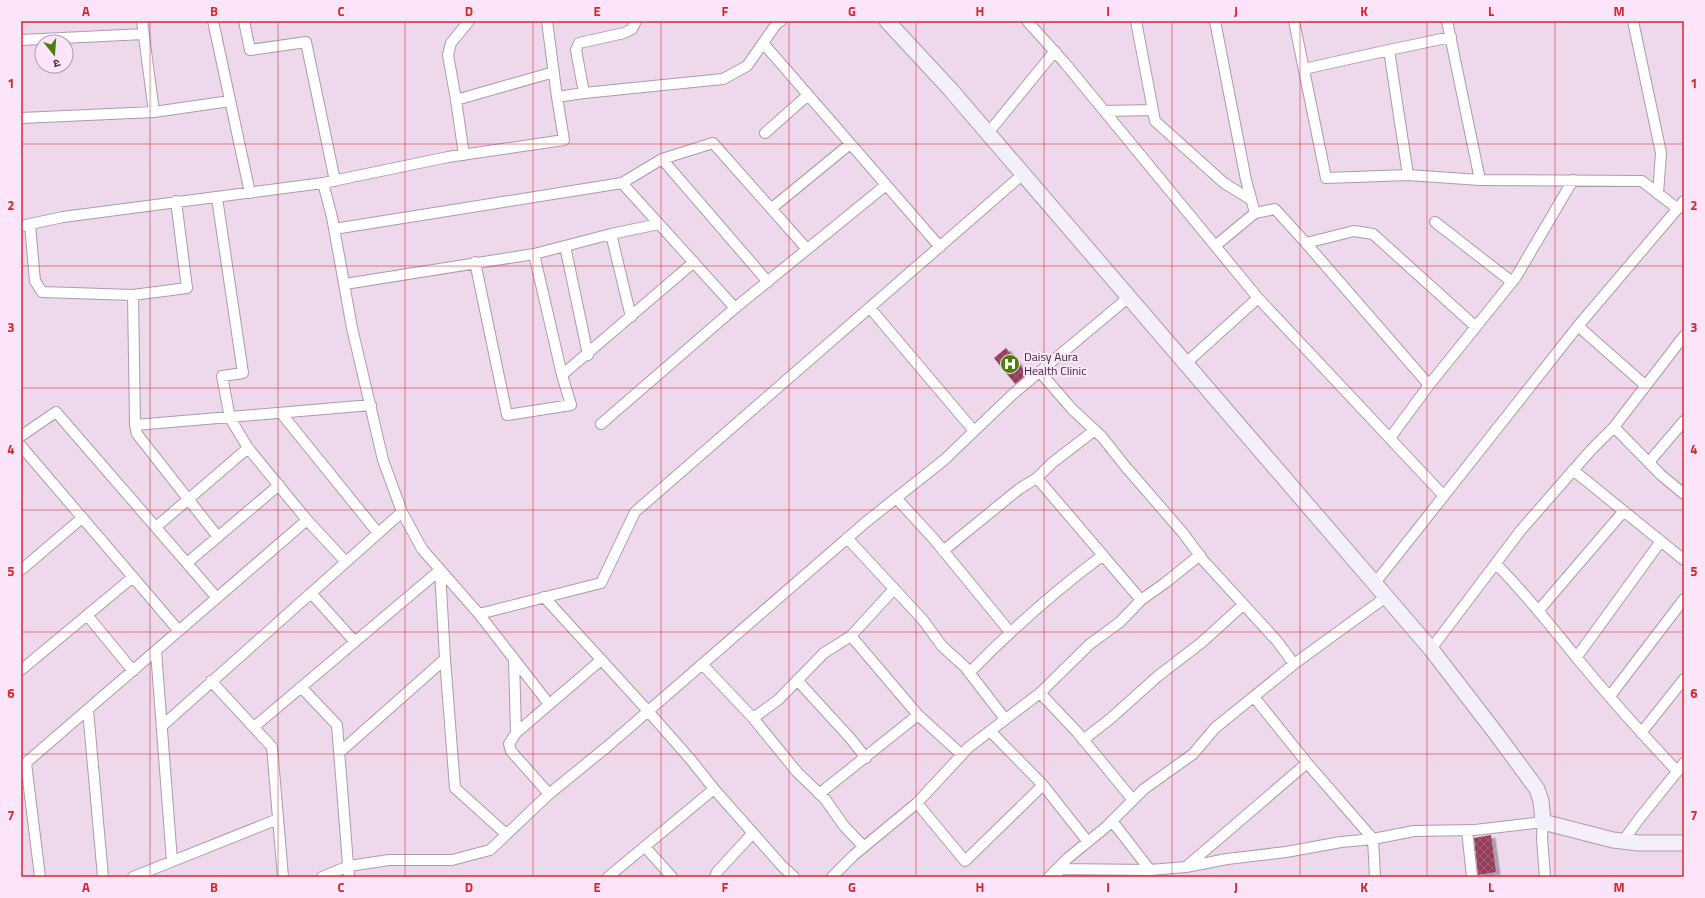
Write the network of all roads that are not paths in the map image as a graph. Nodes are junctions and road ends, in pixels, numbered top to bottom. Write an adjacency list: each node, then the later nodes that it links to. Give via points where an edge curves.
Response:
1 (142, 21): 15 (street)
2 (213, 21): 27 (street)
3 (244, 21): 41 (street, via 250,50 306,42)
4 (469, 21): 26 (street, via 451,43 448,55)
5 (547, 21): 22 (street)
6 (636, 21): 23 (street, via 632,29 624,33 579,43 576,50)
7 (781, 21): 18 (street)
8 (887, 21): 33 (street)
9 (1027, 21): 20 (street)
10 (1136, 21): 28 (street)
11 (1215, 21): 48 (street)
12 (1294, 21): 21 (street)
13 (1447, 21): 16 (street)
14 (1633, 21): 46 (street, via 1661,153)
15 (144, 34): 17 (street); 30 (street)
16 (1451, 36): 19 (street); 39 (street)
17 (21, 40)
18 (763, 43): 23 (street, via 747,66 723,79); 24 (street)
19 (1389, 50): 21 (street); 38 (street)
20 (1055, 51): 29 (street); 33 (street)
21 (1304, 69): 38 (street, via 1326,178)
22 (554, 72): 25 (street); 26 (street)
23 (584, 93): 25 (street)
24 (808, 96): 32 (street); 34 (street)
25 (557, 97): 35 (street, via 564,140)
26 (456, 100): 35 (street)
27 (230, 101): 30 (street); 45 (street)
28 (1153, 110): 29 (street); 48 (street, via 1155,121 1224,183)
29 (1104, 111): 60 (street)
30 (154, 112): 31 (street)
31 (21, 118)
32 (765, 132)
33 (988, 133): 37 (street)
34 (850, 144): 44 (street); 51 (street)
35 (464, 155): 41 (street)
36 (662, 159): 42 (street); 51 (street, via 713,143); 66 (street)
37 (1023, 174): 61 (street); 70 (street)
38 (1408, 175): 39 (street)
39 (1480, 180): 40 (street)
40 (1573, 180): 46 (street, via 1642,181); 67 (street)
41 (334, 181): 43 (street)
42 (622, 182): 54 (street); 56 (street)
43 (323, 183): 45 (street); 56 (street)
44 (886, 185): 61 (street); 62 (street)
45 (250, 193): 47 (street)
46 (1658, 194): 50 (street)
47 (217, 198): 49 (street); 86 (street, via 243,374 222,376)
48 (1250, 199): 52 (street)
49 (176, 201): 55 (street, via 63,217); 69 (street, via 186,288)
50 (1681, 205): 75 (street)
51 (772, 208): 62 (street)
52 (1255, 213): 58 (street, via 1275,209); 60 (street)
53 (1435, 222): 67 (street)
54 (659, 224): 57 (street); 65 (street)
55 (26, 226): 69 (street, via 35,281 42,292)
56 (334, 229): 68 (street)
57 (611, 234): 59 (street); 74 (street)
58 (1306, 244): 76 (street, via 1354,231 1373,234); 82 (street)
59 (565, 246): 63 (street); 78 (street)
60 (1215, 246): 71 (street)
61 (940, 247): 73 (street)
62 (807, 250): 66 (street)
63 (534, 254): 64 (street); 81 (street)
64 (475, 262): 68 (street); 81 (street, via 508,415 571,405)
65 (694, 262): 72 (street); 74 (street)
66 (768, 282): 72 (street)
67 (1512, 282): 76 (street)
68 (345, 284): 84 (street, via 352,328)
69 (133, 295): 89 (street)
70 (1129, 297): 79 (street); 80 (street)
71 (1258, 298): 79 (street); 94 (street)
72 (735, 308): 88 (street)
73 (870, 308): 92 (street); 127 (street, via 635,512 601,583)
74 (631, 317): 78 (street)
75 (1578, 326): 83 (street); 102 (street)
76 (1476, 327): 82 (street)
77 (1684, 336): 83 (street)
78 (588, 355): 81 (street)
79 (1186, 363): 124 (street)
80 (1040, 372): 91 (street, via 1072,409); 92 (street)
81 (562, 375)
82 (1429, 385): 94 (street)
83 (1646, 386): 90 (street)
84 (371, 405): 85 (street); 105 (street, via 383,460)
85 (281, 413): 86 (street); 110 (street)
86 (230, 418): 89 (street); 96 (street)
87 (1684, 421): 97 (street)
88 (601, 424)
89 (135, 426): 104 (street, via 143,443)
90 (1614, 427): 97 (street); 98 (street)
91 (1095, 430): 99 (street); 116 (street)
92 (974, 431): 103 (street, via 944,460)
93 (21, 436): 109 (street, via 56,412)
94 (1390, 438): 102 (street)
95 (21, 446): 107 (street)
96 (248, 448): 100 (street); 104 (street)
97 (1649, 462): 101 (street)
98 (1573, 470): 106 (street); 120 (street, via 1521,530)
99 (1037, 478): 114 (street); 115 (street)
100 (279, 485): 108 (street); 111 (street)
101 (1684, 494)
102 (1444, 496): 124 (street)
103 (896, 498): 112 (street); 114 (street)
104 (188, 499): 109 (street); 111 (street)
105 (402, 512): 110 (street); 122 (street, via 422,549)
106 (1623, 512): 113 (street); 133 (street)
107 (82, 518): 121 (street); 123 (street)
108 (307, 520): 118 (street); 129 (street)
109 (156, 527): 119 (street)
110 (378, 533): 118 (street)
111 (218, 537): 119 (street)
112 (847, 538): 125 (street); 146 (street)
113 (1662, 541): 117 (street); 142 (street)
114 (943, 551): 137 (street)
115 (1103, 555): 131 (street); 137 (street, via 1068,581)
116 (1200, 555): 131 (street); 132 (street)
117 (1684, 560)
118 (345, 561): 126 (street)
119 (187, 563): 129 (street)
120 (1496, 564): 133 (street); 140 (street)
121 (21, 570)
122 (440, 570): 134 (street); 139 (street); 143 (street)
123 (133, 577): 135 (street); 136 (street)
124 (1374, 583): 128 (street)
125 (894, 589): 138 (street); 150 (street, via 923,620 942,646)
126 (311, 593): 139 (street); 153 (street)
127 (544, 597): 134 (street); 145 (street)
128 (1386, 597): 140 (street); 147 (street)
129 (217, 598): 136 (street)
130 (1684, 599): 156 (street)
131 (1141, 600): 155 (street, via 1120,622 1090,644)
132 (1243, 605): 147 (street, via 1277,641); 169 (street)
133 (1539, 610): 142 (street)
134 (480, 614): 144 (street)
135 (87, 615): 148 (street); 149 (street)
136 (179, 631): 141 (street)
137 (1010, 632): 150 (street)
138 (851, 636): 152 (street, via 824,653); 161 (street)
139 (355, 642): 154 (street)
140 (1431, 649): 184 (street, via 1536,789 1541,801)
141 (156, 651): 149 (street); 164 (street)
142 (1576, 658): 156 (street)
143 (445, 659): 170 (street); 187 (street, via 455,788)
144 (514, 659): 158 (street); 167 (street)
145 (601, 660): 158 (street); 160 (street)
146 (702, 664): 160 (street); 162 (street)
147 (1294, 664): 157 (street)
148 (21, 670)
149 (133, 671): 159 (street)
150 (969, 673): 163 (street)
151 (1684, 679): 168 (street)
152 (797, 680): 162 (street, via 778,700); 172 (street)
153 (211, 681): 164 (street); 165 (street)
154 (301, 687): 165 (street); 170 (street, via 338,724)
155 (1040, 693): 163 (street); 169 (street)
156 (1610, 696): 168 (street)
157 (1254, 697): 173 (street); 180 (street, via 1215,728 1193,754 1144,789)
158 (549, 704): 167 (street)
159 (88, 710): 174 (street); 201 (street)
160 (648, 711): 177 (street); 178 (street)
161 (918, 715): 171 (street); 172 (street)
162 (753, 718): 179 (street, via 797,772)
163 (1005, 719): 166 (street)
164 (162, 726): 194 (street)
165 (254, 727): 182 (street, via 272,747)
166 (990, 730): 171 (street); 176 (street)
167 (516, 733): 178 (street, via 509,744 511,751)
168 (1641, 733): 175 (street)
169 (1083, 740): 180 (street)
170 (340, 752): 195 (street)
171 (962, 755): 181 (street)
172 (866, 758): 179 (street)
173 (1307, 763): 188 (street); 196 (street)
174 (23, 765): 200 (street)
175 (1681, 767): 189 (street)
176 (1043, 785): 181 (street, via 965,861); 190 (street)
177 (714, 789): 186 (street); 192 (street)
178 (549, 794): 187 (street)
179 (819, 794): 193 (street)
180 (1133, 800): 183 (street)
181 (917, 803): 193 (street)
182 (278, 819): 194 (street); 203 (street)
183 (1112, 822): 190 (street); 197 (street)
184 (1543, 822): 185 (street); 189 (street); 214 (street)
185 (1467, 830): 188 (street, via 1414,831); 213 (street)
186 (753, 833): 208 (street); 209 (street)
187 (506, 834): 195 (street, via 490,850 452,860 389,860)
188 (1373, 839): 196 (street); 212 (street)
189 (1623, 841): 191 (street)
190 (1088, 842): 198 (street)
191 (1684, 843)
192 (645, 847): 206 (street); 207 (street)
193 (864, 847): 210 (street)
194 (172, 861): 202 (street)
195 (349, 866): 204 (street); 205 (street)
196 (1186, 867): 199 (street)
197 (1150, 870): 198 (street); 199 (street)
198 (1058, 873): 211 (street)
199 (1169, 873)
200 (40, 877)
201 (103, 877)
202 (134, 877)
203 (283, 877)
204 (322, 877)
205 (349, 877)
206 (608, 877)
207 (672, 877)
208 (715, 877)
209 (794, 877)
210 (832, 877)
211 (1049, 877)
212 (1375, 877)
213 (1472, 877)
214 (1545, 877)

